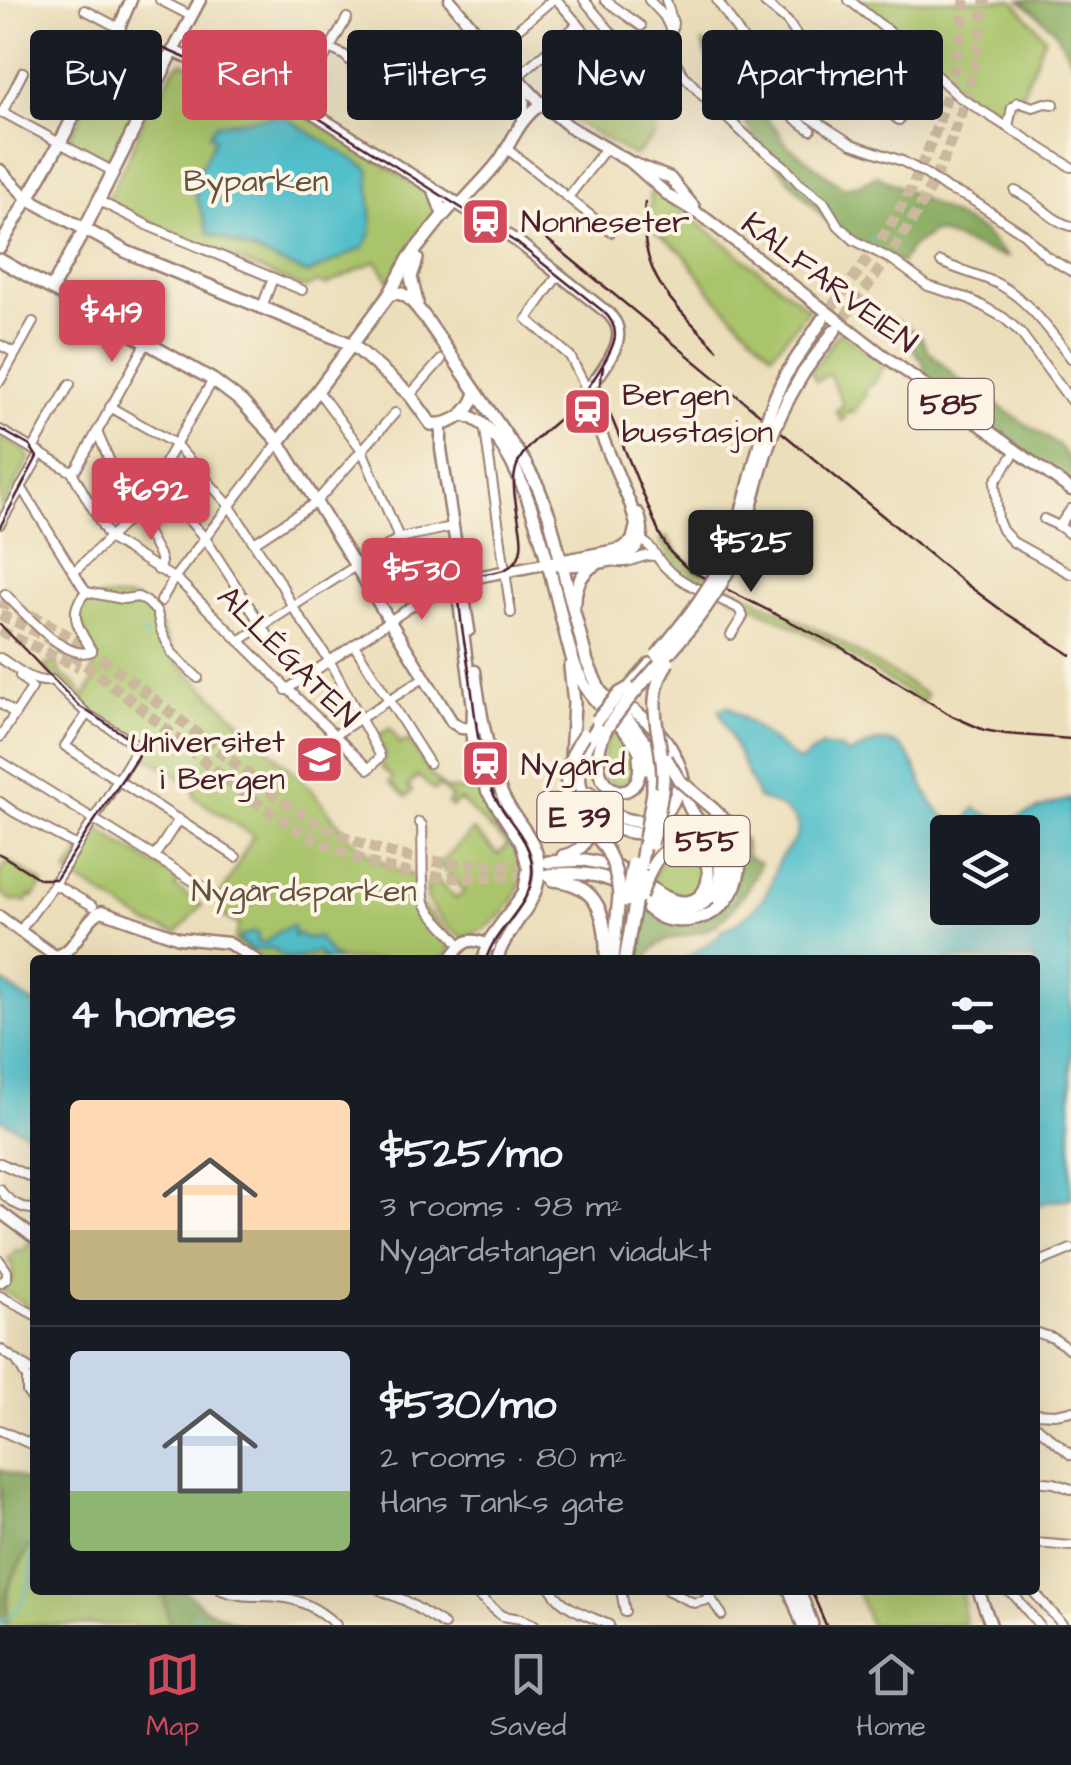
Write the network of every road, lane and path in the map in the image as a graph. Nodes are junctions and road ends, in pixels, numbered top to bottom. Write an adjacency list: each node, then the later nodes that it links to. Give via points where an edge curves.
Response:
1 (132, 0): 18 (main road)
2 (160, 0): 14 (street)
3 (200, 0): 14 (main road)
4 (554, 0): 16 (street); 20 (street)
5 (584, 0): 22 (street)
6 (605, 0): 17 (street)
7 (649, 0): 23 (street)
8 (666, 0): 24 (street)
9 (718, 0): 25 (street)
10 (849, 0): 45 (street, via 949,89)
11 (456, 2): 19 (main road, 585)
12 (765, 3): 26 (street)
13 (85, 10): 18 (street)
14 (191, 16): 28 (main road)
15 (346, 18): 27 (street)
16 (578, 24): 21 (street); 34 (street)
17 (641, 26)
18 (120, 28): 47 (highway)
19 (477, 30)
20 (518, 30)
21 (583, 30)
22 (609, 30)
23 (669, 30)
24 (673, 30)
25 (737, 30)
26 (794, 30)
27 (329, 48): 29 (street); 31 (street)
28 (173, 51): 30 (main road); 52 (highway)
29 (327, 52)
30 (182, 55)
31 (347, 58)
32 (23, 72): 39 (street)
33 (682, 72): 83 (street, via 824,202 854,240 928,286 1001,316)
34 (522, 80)
35 (522, 84): 36 (main road, 585)
36 (542, 104): 44 (main road)
37 (1054, 104): 45 (street, via 1018,102)
38 (522, 109): 44 (main road)
39 (1, 114): 47 (street)
40 (323, 120): 53 (main road)
41 (561, 120): 49 (main road, 585)
42 (799, 120): 46 (street)
43 (813, 120): 66 (street, via 969,198)
44 (523, 123): 48 (main road)
45 (1008, 127): 50 (street)
46 (812, 130)
47 (59, 144): 52 (street); 56 (highway)
48 (506, 148): 55 (street); 58 (main road)
49 (606, 148): 55 (street); 103 (main road, KALFARVEIEN / 585)
50 (1071, 167)
51 (0, 170): 56 (main road)
52 (112, 171): 57 (highway)
53 (434, 190): 58 (main road); 59 (highway)
54 (1014, 191): 60 (street)
55 (568, 196): 62 (street)
56 (27, 198): 61 (highway); 63 (highway)
57 (98, 201): 61 (highway); 68 (street)
58 (458, 203): 59 (highway); 67 (main road); 69 (highway)
59 (443, 214): 69 (highway, via 409,258)
60 (1071, 226)
61 (85, 228): 70 (highway); 72 (highway)
62 (612, 232)
63 (0, 246)
64 (0, 260): 70 (highway)
65 (941, 262): 81 (street, via 1014,294)
66 (1071, 271)
67 (559, 274): 88 (street, via 528,322 570,356); 88 (main road, via 617,328 617,342)
68 (273, 278): 71 (street); 72 (street)
69 (400, 287): 73 (highway); 73 (highway, via 412,291); 79 (highway)
70 (52, 288): 77 (highway)
71 (302, 290)
72 (262, 307): 79 (highway)
73 (424, 316): 89 (highway)
74 (822, 320): 158 (highway, E 39, bridge, via 768,414 722,562 694,609)
75 (33, 322): 80 (street)
76 (834, 330): 144 (highway, bridge, via 774,428 730,567)
77 (147, 341): 84 (highway); 92 (street)
78 (0, 345): 80 (street)
79 (352, 347): 87 (highway); 90 (highway)
80 (16, 354): 85 (street)
81 (1070, 357): 83 (street)
82 (442, 360): 90 (street)
83 (1050, 371): 91 (street)
84 (213, 380): 99 (highway); 100 (street)
85 (0, 381)
86 (70, 384): 102 (street)
87 (318, 390): 99 (highway); 101 (street)
88 (585, 390): 119 (main road)
89 (476, 393): 94 (highway); 123 (highway, via 533,476 546,505)
90 (410, 395): 95 (highway, via 430,422)
91 (1071, 401)
92 (110, 407): 98 (street); 100 (street)
93 (395, 413): 101 (street)
94 (464, 415): 95 (highway); 96 (highway)
95 (441, 424): 115 (main road)
96 (485, 426): 123 (highway, via 523,486); 129 (street)
97 (0, 430): 102 (street)
98 (97, 432): 104 (street); 111 (street)
99 (279, 442): 108 (main road); 109 (street)
100 (176, 444): 105 (street); 109 (street)
101 (362, 450): 108 (street); 118 (street)
102 (37, 451): 104 (street); 106 (street)
103 (1016, 451): 107 (main road, KALFARVEIEN / 585); 128 (street, via 995,482 1002,530)
104 (72, 472): 120 (street)
105 (156, 479): 111 (street); 117 (street)
106 (21, 487): 113 (street); 127 (street)
107 (1071, 490)
108 (316, 502): 121 (street); 125 (main road)
109 (229, 505): 117 (street); 121 (street)
110 (1071, 509): 114 (street)
111 (136, 512): 120 (street); 126 (street, via 160,557)
112 (1044, 519): 114 (street)
113 (0, 524)
114 (1058, 526): 116 (street)
115 (452, 527): 118 (street); 131 (main road)
116 (1071, 535)
117 (205, 538): 130 (street); 140 (street)
118 (399, 538): 125 (street)
119 (637, 538): 122 (street); 123 (main road, via 624,548 566,553); 124 (main road, via 628,555)
120 (110, 539): 126 (street, ALLÉGATEN); 127 (street)
121 (254, 543): 136 (street)
122 (655, 556): 124 (street); 141 (street, via 676,577 738,608 742,620)
123 (555, 560): 124 (main road); 129 (main road); 129 (main road); 138 (highway); 145 (highway)
124 (605, 561): 138 (highway, via 578,582)
125 (356, 566): 136 (street); 139 (main road)
126 (158, 570): 130 (street, ALLÉGATEN)
127 (76, 571): 132 (street)
128 (1071, 574)
129 (506, 577): 131 (main road, via 477,576); 137 (street)
130 (174, 578): 135 (street); 142 (street, ALLÉGATEN)
131 (462, 587): 159 (main road); 159 (main road, via 457,599)
132 (86, 592): 134 (street, via 75,607 92,651 84,654 58,643); 150 (street, via 147,602 158,612 174,656)
133 (433, 592): 139 (street)
134 (6, 594)
135 (161, 601)
136 (292, 606): 140 (street); 148 (street)
137 (511, 614)
138 (575, 616): 151 (highway)
139 (389, 622): 143 (street); 149 (main road)
140 (261, 625): 142 (street); 146 (street)
141 (731, 635)
142 (239, 641): 152 (street, ALLÉGATEN)
143 (354, 644): 148 (street); 153 (street)
144 (674, 649): 158 (highway, bridge); 162 (highway, bridge, via 655,691)
145 (570, 653): 163 (highway, via 588,690); 179 (highway, via 571,776 588,831 584,844)
146 (282, 658)
147 (0, 660): 155 (street, via 32,685); 156 (street, via 37,681 52,680)
148 (329, 660): 152 (street); 157 (street)
149 (425, 677): 153 (street); 159 (main road, via 454,725)
150 (198, 678)
151 (595, 678): 167 (highway, via 653,725); 169 (highway, via 646,744 653,765)
152 (286, 690): 161 (street, ALLÉGATEN)
153 (390, 700): 157 (street); 166 (street)
154 (0, 703): 155 (street)
155 (15, 714): 160 (street)
156 (86, 714): 168 (street, via 137,748); 168 (street, via 65,746)
157 (360, 718): 161 (street); 161 (street, ALLÉGATEN, via 380,757 369,770)
158 (601, 724): 163 (highway, via 597,766 613,790 627,790 638,779); 165 (highway); 183 (highway, E 39, bridge, via 584,735 569,761 567,790 611,858)
159 (475, 726): 189 (main road, via 472,739 488,791 528,860 524,892); 193 (main road, via 539,859 534,896)
160 (0, 736)
161 (334, 736)
162 (660, 742): 174 (highway, bridge, via 663,785); 186 (highway, bridge, via 676,776 731,829 738,848 735,886 713,913)
163 (636, 744): 169 (highway, E 39)
164 (0, 761): 172 (street)
165 (582, 762): 167 (highway, via 600,807 640,822 673,802); 178 (highway, 555, via 580,785 598,817 630,833 692,833 712,846 721,872 710,898 682,912 655,903)
166 (428, 763)
167 (678, 764): 186 (highway, via 690,809 718,841 728,865 722,895)
168 (120, 781): 171 (street); 172 (street)
169 (650, 793): 174 (highway, E 39, bridge)
170 (0, 802): 175 (street)
171 (179, 819): 176 (street); 177 (street)
172 (94, 820): 175 (street); 176 (street)
173 (419, 822): 188 (street, via 426,904 452,933)
174 (644, 844): 180 (highway)
175 (77, 846): 181 (street)
176 (154, 857): 182 (street)
177 (236, 857)
178 (618, 867): 179 (highway, E 39, via 585,860); 180 (highway, 555, via 676,902 698,898 710,878 701,854 681,846)
179 (548, 869): 186 (highway, 555, via 599,876 661,918); 194 (highway, E 39, via 590,895)
180 (641, 869): 183 (highway, bridge)
181 (54, 884): 184 (street); 187 (street)
182 (219, 897)
183 (626, 902): 195 (highway, E 39); 196 (highway, E 39)
184 (95, 909): 191 (main road); 192 (main road, via 179,938 228,943)
185 (0, 916): 187 (main road)
186 (697, 919)
187 (20, 931): 190 (main road)
188 (457, 952): 189 (main road)
189 (485, 952)
190 (57, 955)
191 (61, 955)
192 (248, 955)
193 (498, 955)
194 (611, 955)
195 (613, 955)
196 (625, 955)
197 (0, 1164): 198 (street)
198 (30, 1177)
199 (0, 1189): 200 (street)
200 (30, 1209)
201 (0, 1212): 202 (main road)
202 (30, 1234)
203 (1071, 1249): 205 (street)
204 (0, 1261): 206 (street, via 7,1276)
205 (1040, 1262)
206 (0, 1283)
207 (0, 1296): 208 (street)
208 (30, 1311)
209 (1040, 1334): 211 (street)
210 (0, 1349): 212 (street)
211 (1071, 1350)
212 (17, 1361): 213 (street); 214 (street)
213 (30, 1370)
214 (30, 1396)
215 (1071, 1411): 216 (street)
216 (1040, 1413)
217 (1040, 1429): 220 (street)
218 (0, 1430): 219 (street)
219 (30, 1444)
220 (1071, 1454)
221 (1040, 1482): 222 (street)
222 (1070, 1486)
223 (1040, 1543): 224 (street)
224 (1071, 1546)
225 (279, 1595): 240 (street)
226 (391, 1595): 241 (street)
227 (477, 1595): 242 (street, via 502,1616)
228 (555, 1595): 243 (street)
229 (622, 1595): 238 (street)
230 (677, 1595): 231 (street, via 694,1603)
231 (707, 1595)
232 (711, 1595): 239 (street)
233 (792, 1595): 244 (highway)
234 (801, 1595): 245 (highway)
235 (980, 1595): 246 (main road)
236 (1014, 1595): 247 (street)
237 (1036, 1595): 248 (street)
238 (625, 1612)
239 (722, 1615)
240 (336, 1625)
241 (444, 1625)
242 (535, 1625)
243 (610, 1625)
244 (803, 1625)
245 (812, 1625)
246 (991, 1625)
247 (1039, 1625)
248 (1063, 1625)

